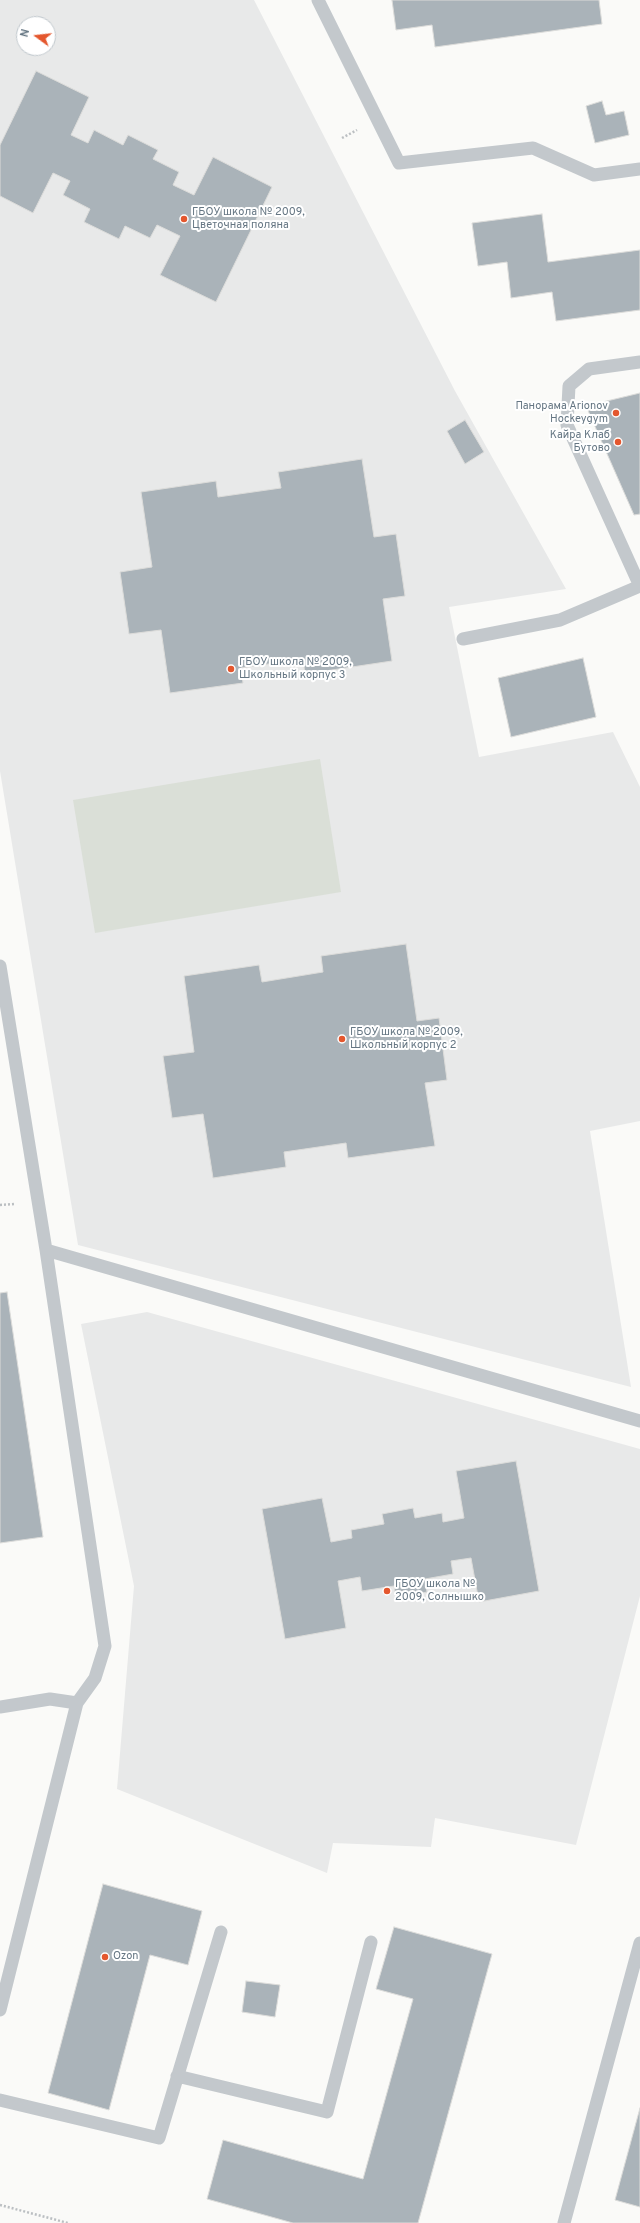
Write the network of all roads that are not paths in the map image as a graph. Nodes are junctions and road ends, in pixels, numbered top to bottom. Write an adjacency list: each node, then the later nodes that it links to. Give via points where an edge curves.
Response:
1 (318, 0): 2 (lane, via 399,163 533,148 594,175)
2 (640, 169)
3 (640, 362): 4 (lane, via 589,369 569,386 567,426)
4 (640, 586): 5 (lane, via 560,620)
5 (463, 639)
6 (0, 966): 7 (lane)
7 (46, 1250): 8 (lane); 9 (lane, via 105,1646 95,1678)
8 (640, 1421)
9 (77, 1703): 10 (lane, via 50,1700); 14 (lane)
10 (0, 1707)
11 (221, 1932): 15 (lane)
12 (371, 1942): 15 (lane, via 326,2112)
13 (640, 1943): 17 (lane)
14 (0, 2010)
15 (177, 2076): 16 (lane, via 159,2138)
16 (0, 2100)
17 (564, 2223)

